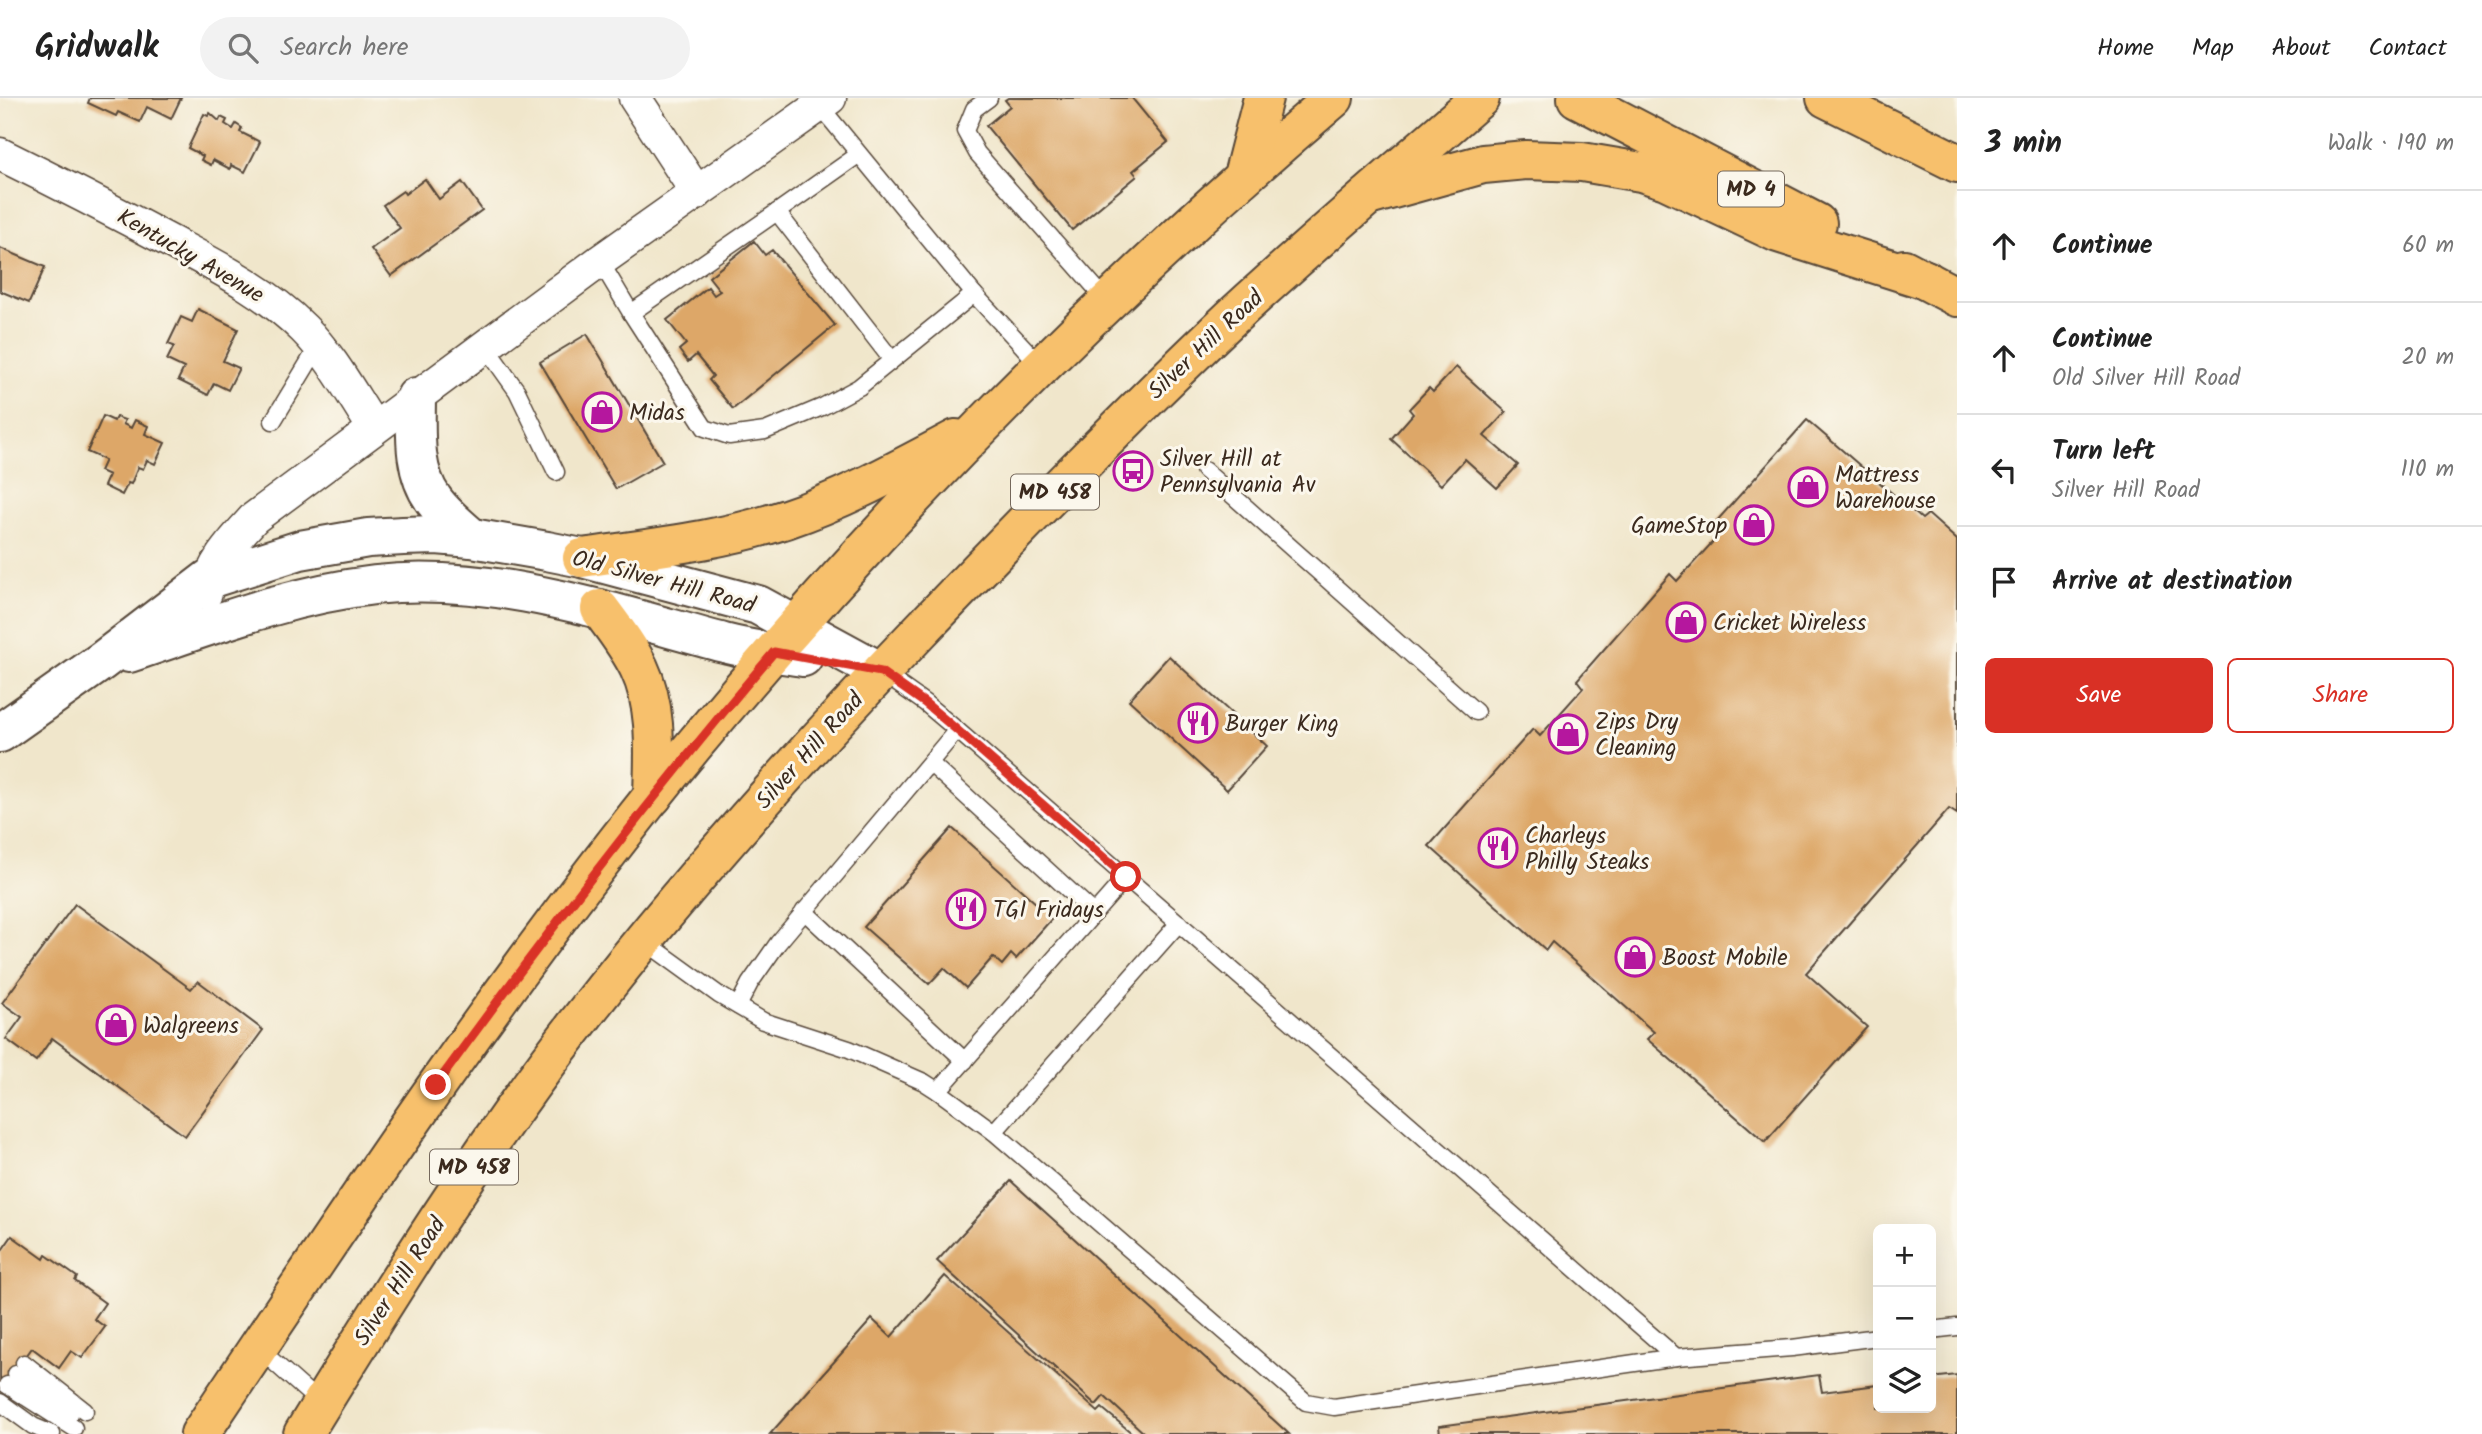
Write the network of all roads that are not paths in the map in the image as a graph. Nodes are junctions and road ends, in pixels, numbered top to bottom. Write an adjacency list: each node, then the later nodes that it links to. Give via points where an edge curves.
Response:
1 (635, 98): 14 (street)
2 (989, 98): 20 (lane, via 974,109 965,131 977,153)
3 (1263, 98): 13 (main road)
4 (1334, 98): 13 (main road, MD 458)
5 (1480, 98): 15 (main road, Silver Hill Road / MD 458)
6 (1577, 98): 18 (main road, MD 4)
7 (1826, 98): 12 (main road)
8 (1869, 98): 12 (main road)
9 (825, 102): 11 (lane); 14 (street, Old Silver Hill Road)
10 (0, 154): 22 (street, Kentucky Avenue, via 235,276)
11 (858, 155): 16 (lane); 19 (lane)
12 (1950, 159)
13 (1243, 176): 20 (main road, MD 458)
14 (697, 193): 17 (street, Old Silver Hill Road)
15 (1368, 196): 18 (main road, via 1483,164 1526,160 1592,164 1666,180 1778,233); 39 (main road, Silver Hill Road / MD 458, via 1166,380)
16 (777, 212): 21 (lane); 24 (lane)
17 (600, 261): 21 (lane); 23 (street, Old Silver Hill Road)
18 (1942, 288)
19 (974, 294): 24 (lane); 25 (lane)
20 (1107, 301): 25 (main road, MD 458)
21 (631, 313): 24 (lane, via 705,428 729,436 765,431 822,407 859,387)
22 (319, 345): 27 (lane); 29 (street, Kentucky Avenue)
23 (485, 346): 26 (street, Old Silver Hill Road); 31 (lane, via 517,391)
24 (892, 359)
25 (1041, 366): 28 (main road, MD 458)
26 (416, 397): 29 (street, Old Silver Hill Road); 32 (street, via 417,453 425,485 441,509)
27 (273, 421)
28 (983, 425): 33 (main road, via 869,484 788,518 718,537); 37 (main road, MD 458)
29 (374, 428): 34 (street, Old Silver Hill Road, via 254,518 227,548)
30 (1204, 470): 40 (lane)
31 (556, 472)
32 (472, 538): 33 (street, Old Silver Hill Road); 34 (street, Old Silver Hill Road, via 403,536 335,543)
33 (582, 558): 37 (street, Old Silver Hill Road, via 758,605)
34 (209, 579): 36 (street, Old Silver Hill Road); 38 (street, Old Silver Hill Road)
35 (600, 609): 36 (street, Old Silver Hill Road, via 522,592 412,583 305,596); 37 (street, Old Silver Hill Road, via 727,644); 44 (main road, via 631,654 646,687 653,726)
36 (206, 628): 38 (street, Old Silver Hill Road)
37 (785, 639): 39 (street, Old Silver Hill Road); 44 (main road, MD 458)
38 (102, 661): 42 (street, Old Silver Hill Road)
39 (881, 672): 41 (lane); 49 (main road, Silver Hill Road / MD 458)
40 (1476, 712)
41 (957, 730): 43 (lane); 45 (lane)
42 (0, 733)
43 (930, 763): 46 (lane); 47 (lane)
44 (653, 796): 57 (main road, MD 458, via 436,1085)
45 (1126, 877): 47 (lane); 48 (lane)
46 (804, 911): 50 (lane); 51 (lane)
47 (1094, 913): 51 (lane)
48 (1179, 923): 53 (lane); 58 (lane)
49 (643, 940): 50 (lane); 61 (main road, Silver Hill Road / MD 458, via 528,1090)
50 (738, 1006): 52 (lane, via 763,1021 849,1049)
51 (965, 1061): 52 (lane)
52 (938, 1091): 53 (lane)
53 (994, 1132): 58 (lane, via 1306,1402 1334,1406)
54 (1957, 1327): 55 (lane)
55 (1936, 1329)
56 (1873, 1338): 58 (lane)
57 (258, 1348): 61 (lane); 65 (main road, MD 458)
58 (1676, 1357)
59 (0, 1402): 63 (lane)
60 (0, 1416): 63 (lane)
61 (312, 1419)
62 (80, 1420): 62 (lane, via 16,1374)
63 (33, 1426): 64 (lane)
64 (52, 1434)
65 (200, 1434)

